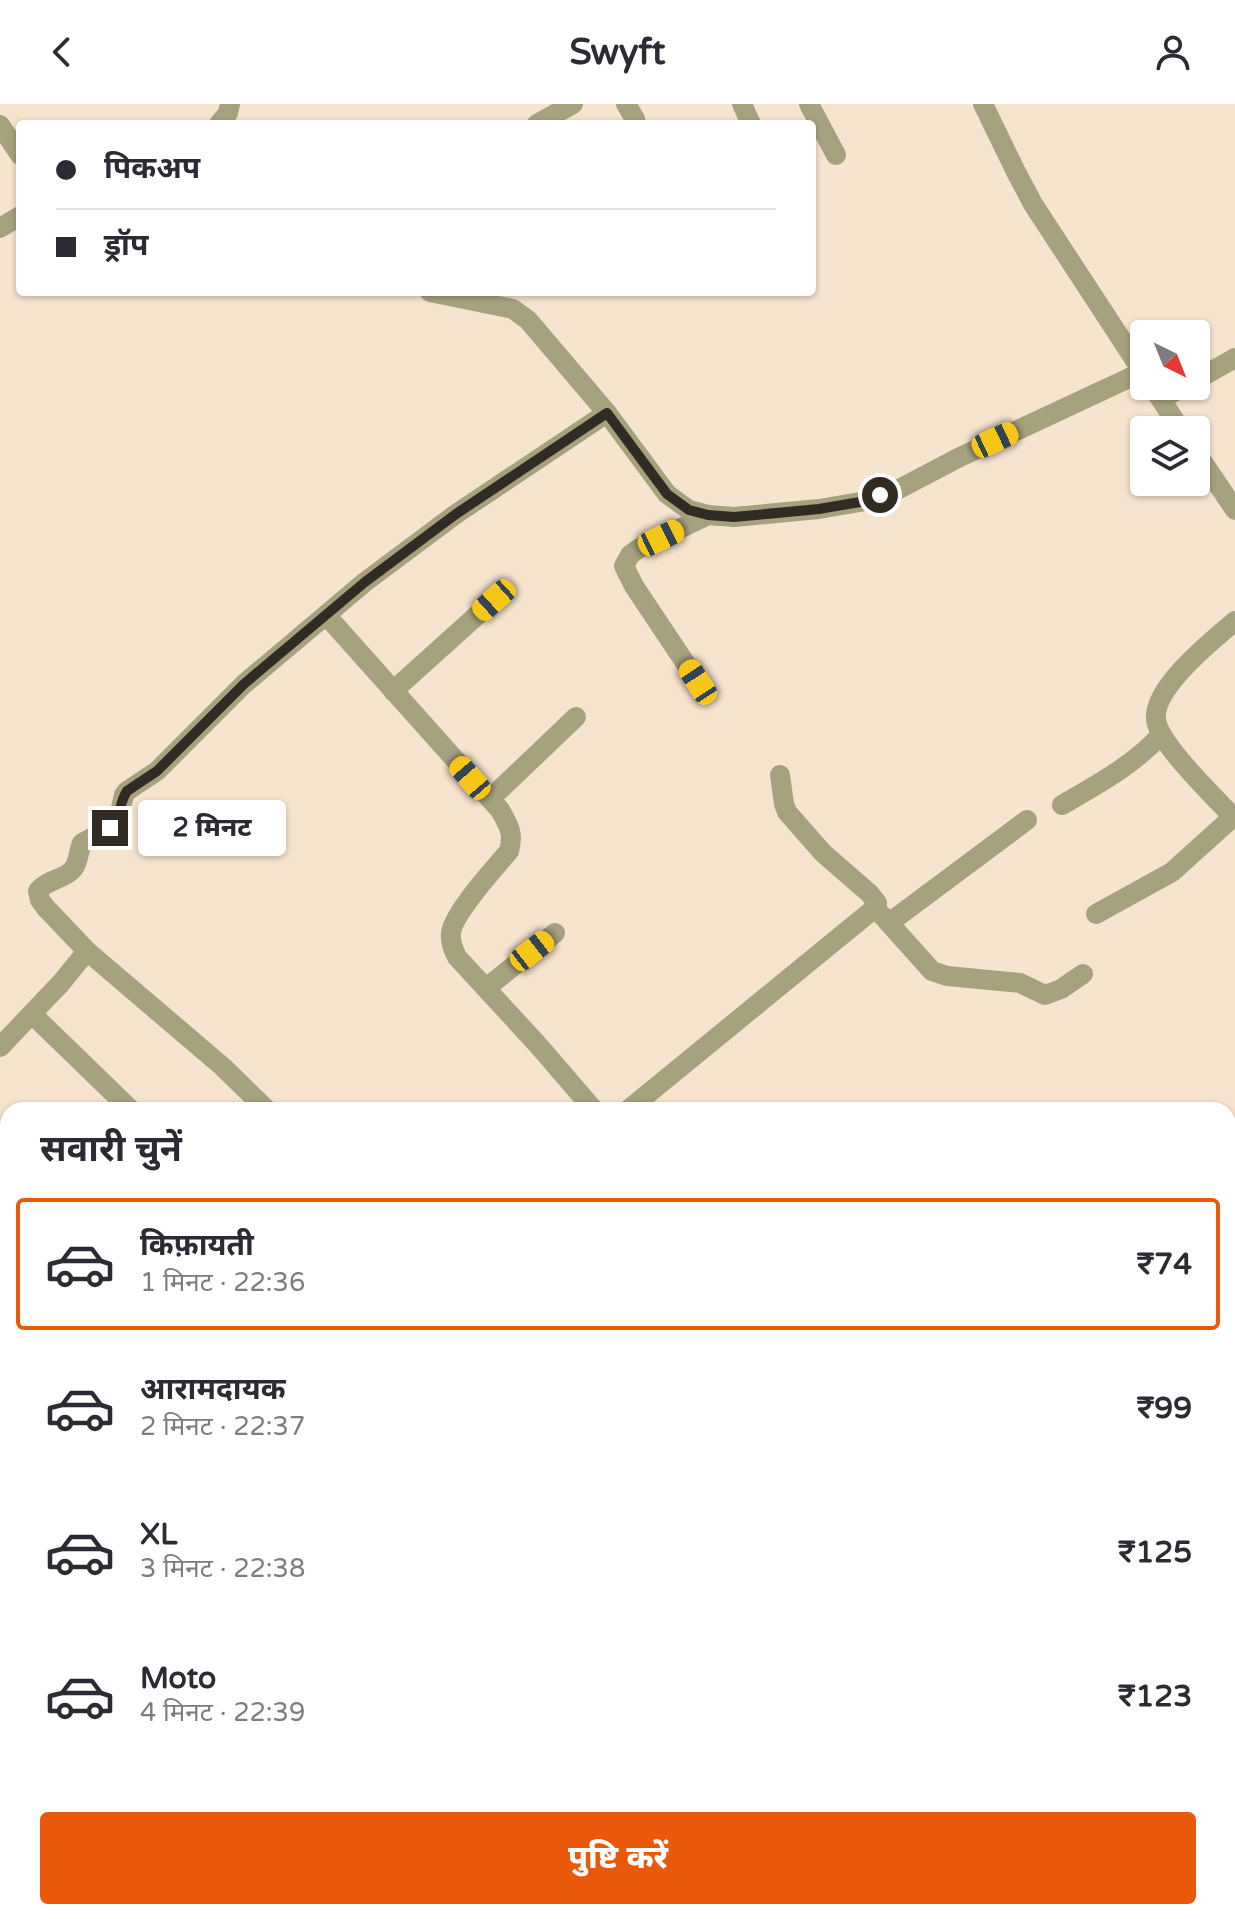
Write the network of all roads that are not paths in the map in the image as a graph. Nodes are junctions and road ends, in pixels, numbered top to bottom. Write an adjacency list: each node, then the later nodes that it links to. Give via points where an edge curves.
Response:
1 (573, 104): 4 (street)
2 (809, 104): 7 (street)
3 (983, 104): 9 (street, via 1033,204)
4 (544, 120)
5 (0, 125): 6 (street)
6 (16, 149)
7 (836, 155)
8 (450, 296): 13 (street, via 513,309 528,320)
9 (1130, 352)
10 (1235, 358): 11 (street)
11 (1210, 372)
12 (1130, 391): 16 (street, via 860,502 734,517)
13 (607, 413): 16 (street, via 667,494 689,510); 18 (street, via 456,514)
14 (1210, 473): 15 (street)
15 (1235, 510)
16 (708, 515): 20 (street, via 638,549 624,566)
17 (494, 600): 21 (street)
18 (326, 615): 21 (street); 32 (street, via 244,684 157,771 127,791 115,823 82,843 74,869 38,891 46,908)
19 (1235, 621): 23 (street, via 1167,687 1155,715)
20 (698, 682)
21 (393, 691): 25 (street)
22 (576, 717): 25 (street)
23 (1161, 735): 26 (street, via 1129,765); 27 (street)
24 (780, 775): 30 (street, via 787,812 869,893)
25 (490, 799): 34 (street, via 508,824 509,851 451,929 457,957)
26 (1062, 805)
27 (1234, 818): 29 (street, via 1172,872)
28 (1027, 820): 30 (street)
29 (1096, 914)
30 (882, 916): 33 (street, via 932,971 947,976 1020,983 1045,995); 40 (street)
31 (555, 933): 34 (street)
32 (87, 951): 35 (street); 38 (street)
33 (1083, 974)
34 (486, 988): 39 (street)
35 (32, 1014): 36 (street); 37 (street)
36 (4, 1036)
37 (123, 1102)
38 (259, 1102)
39 (587, 1102)
40 (638, 1102)

